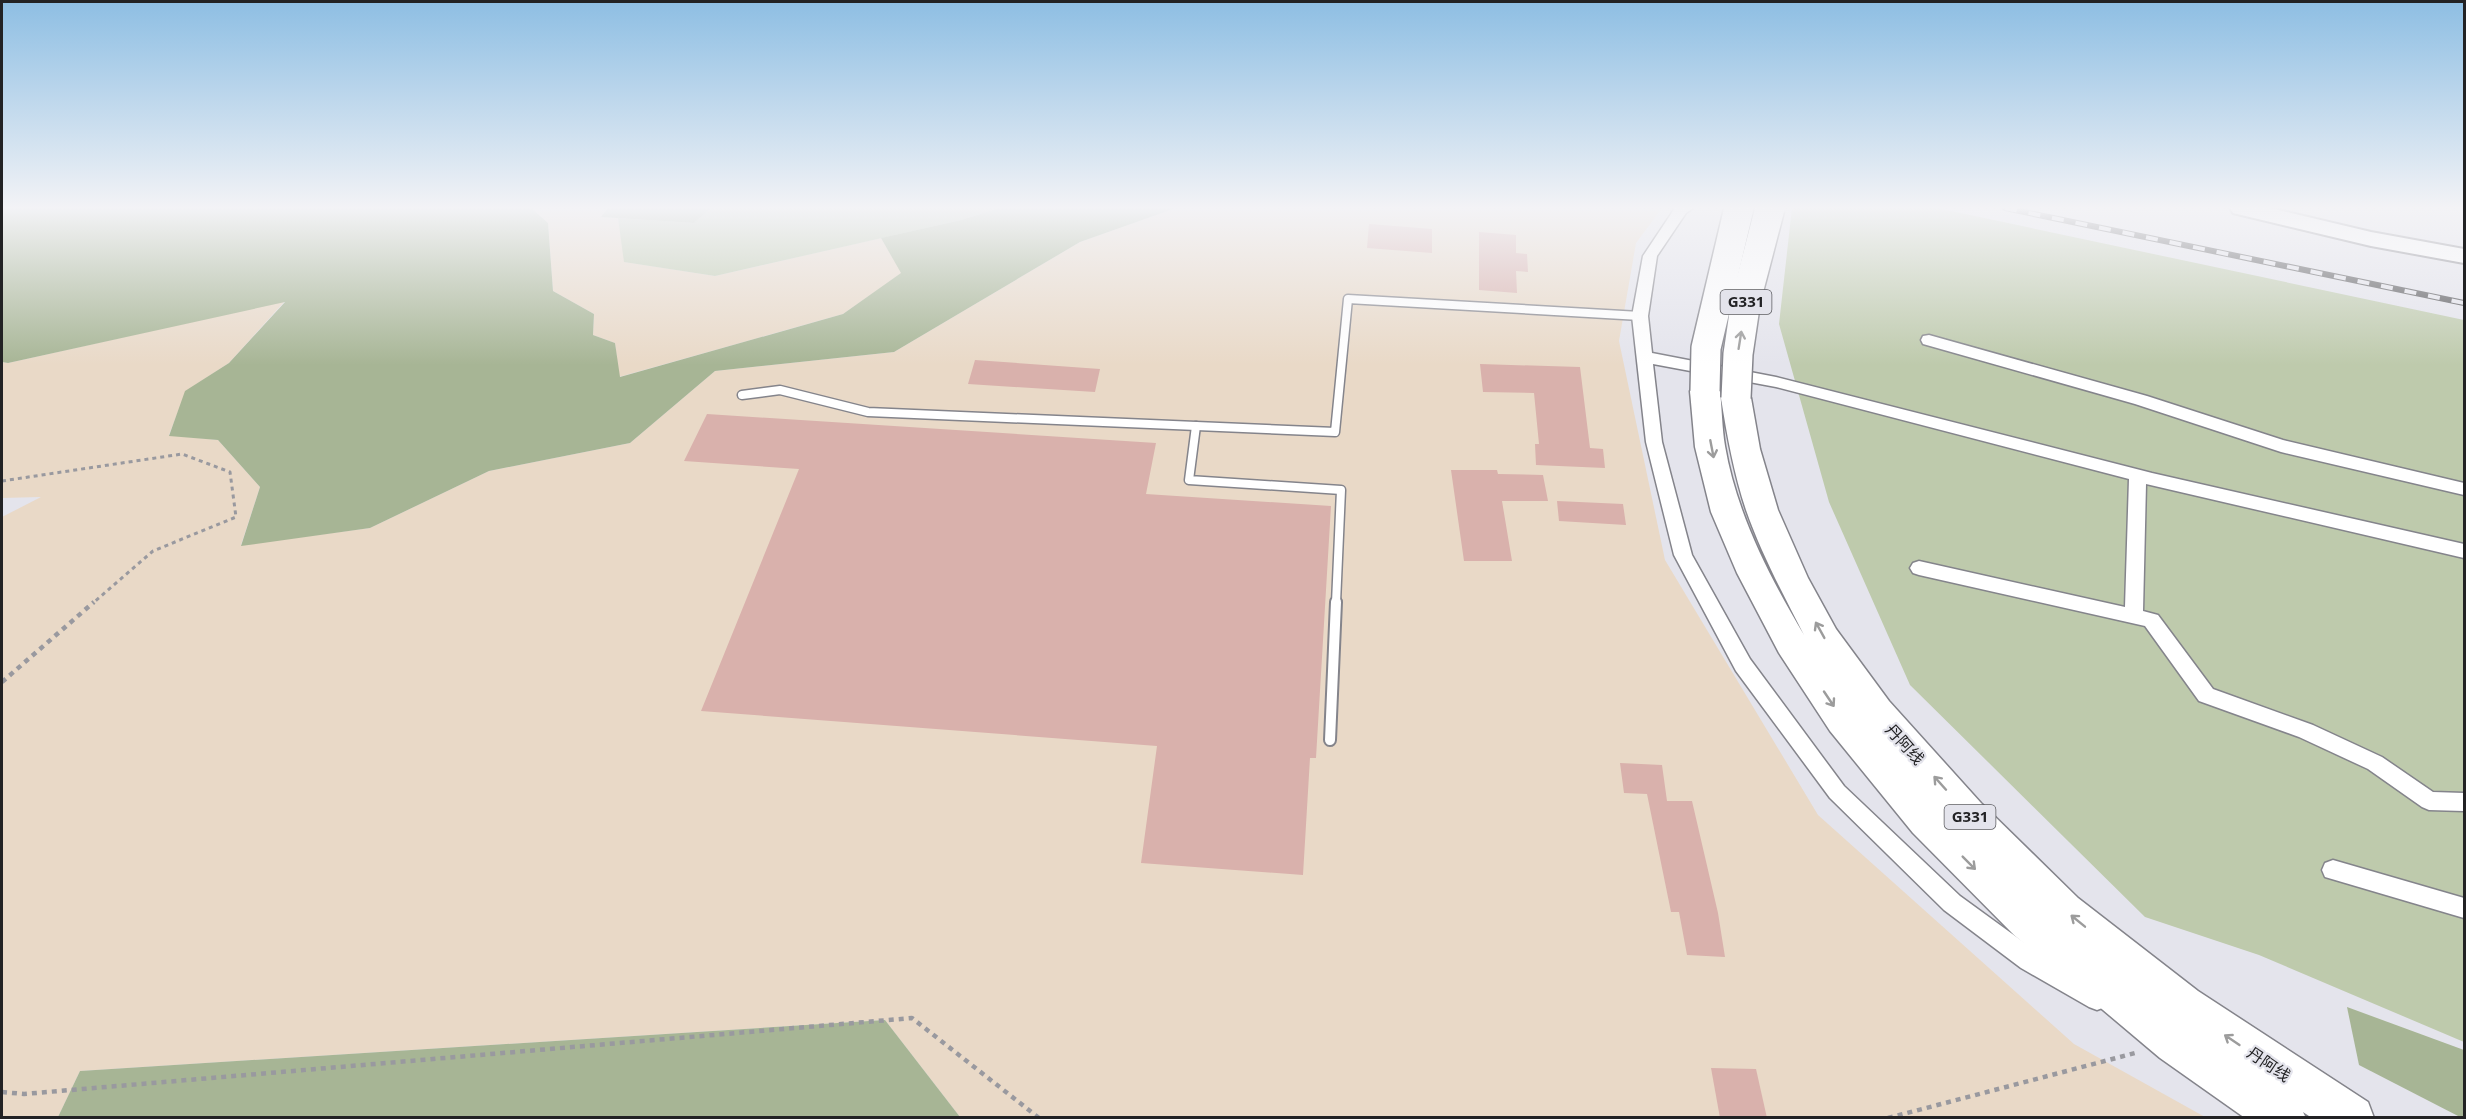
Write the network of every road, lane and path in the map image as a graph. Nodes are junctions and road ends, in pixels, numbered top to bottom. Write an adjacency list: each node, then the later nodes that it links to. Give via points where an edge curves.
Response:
1 (1649, 260): 4 (street)
2 (1727, 260): 7 (highway, 丹阿线 / G331, bridge, via 1706,348)
3 (1756, 260): 7 (highway, 丹阿线 / G331, one-way to 3, bridge, via 1737,354)
4 (1640, 316): 6 (street); 9 (lane, via 1348,299 1335,432)
5 (1929, 340): 12 (street, via 2142,400 2281,446)
6 (1644, 357): 10 (street, via 1776,382); 21 (street, via 1654,442 1683,555 1743,665 1837,792 1952,903 2029,960)
7 (1721, 394): 21 (highway, 丹阿线 / G331, one-way to 21, via 1710,447 1727,512 1791,643 1843,720 1927,821 2028,922); 26 (highway, 丹阿线 / G331, one-way to 7, via 2183,1006 2064,911 1968,815 1876,712 1824,639 1792,579 1762,510 1745,449)
8 (742, 395): 9 (lane, via 780,390 868,412)
9 (1196, 426): 17 (lane, via 1189,480 1341,490)
10 (2138, 475): 13 (street); 15 (street)
11 (2, 481): 16 (path, via 182,454 230,472 236,517 153,551)
12 (2464, 489)
13 (2464, 551)
14 (1919, 568): 15 (street)
15 (2134, 616): 18 (street, via 2151,620 2205,695 2306,731 2375,763 2429,801)
16 (2, 682)
17 (1330, 740)
18 (2464, 802)
19 (2333, 870): 20 (street)
20 (2464, 908)
21 (2175, 1043): 24 (path); 25 (highway, 丹阿线 / G331)
22 (2, 1092): 23 (path, via 24,1094 912,1018)
23 (1039, 1118)
24 (1888, 1118)
25 (2284, 1118)
26 (2352, 1118)

